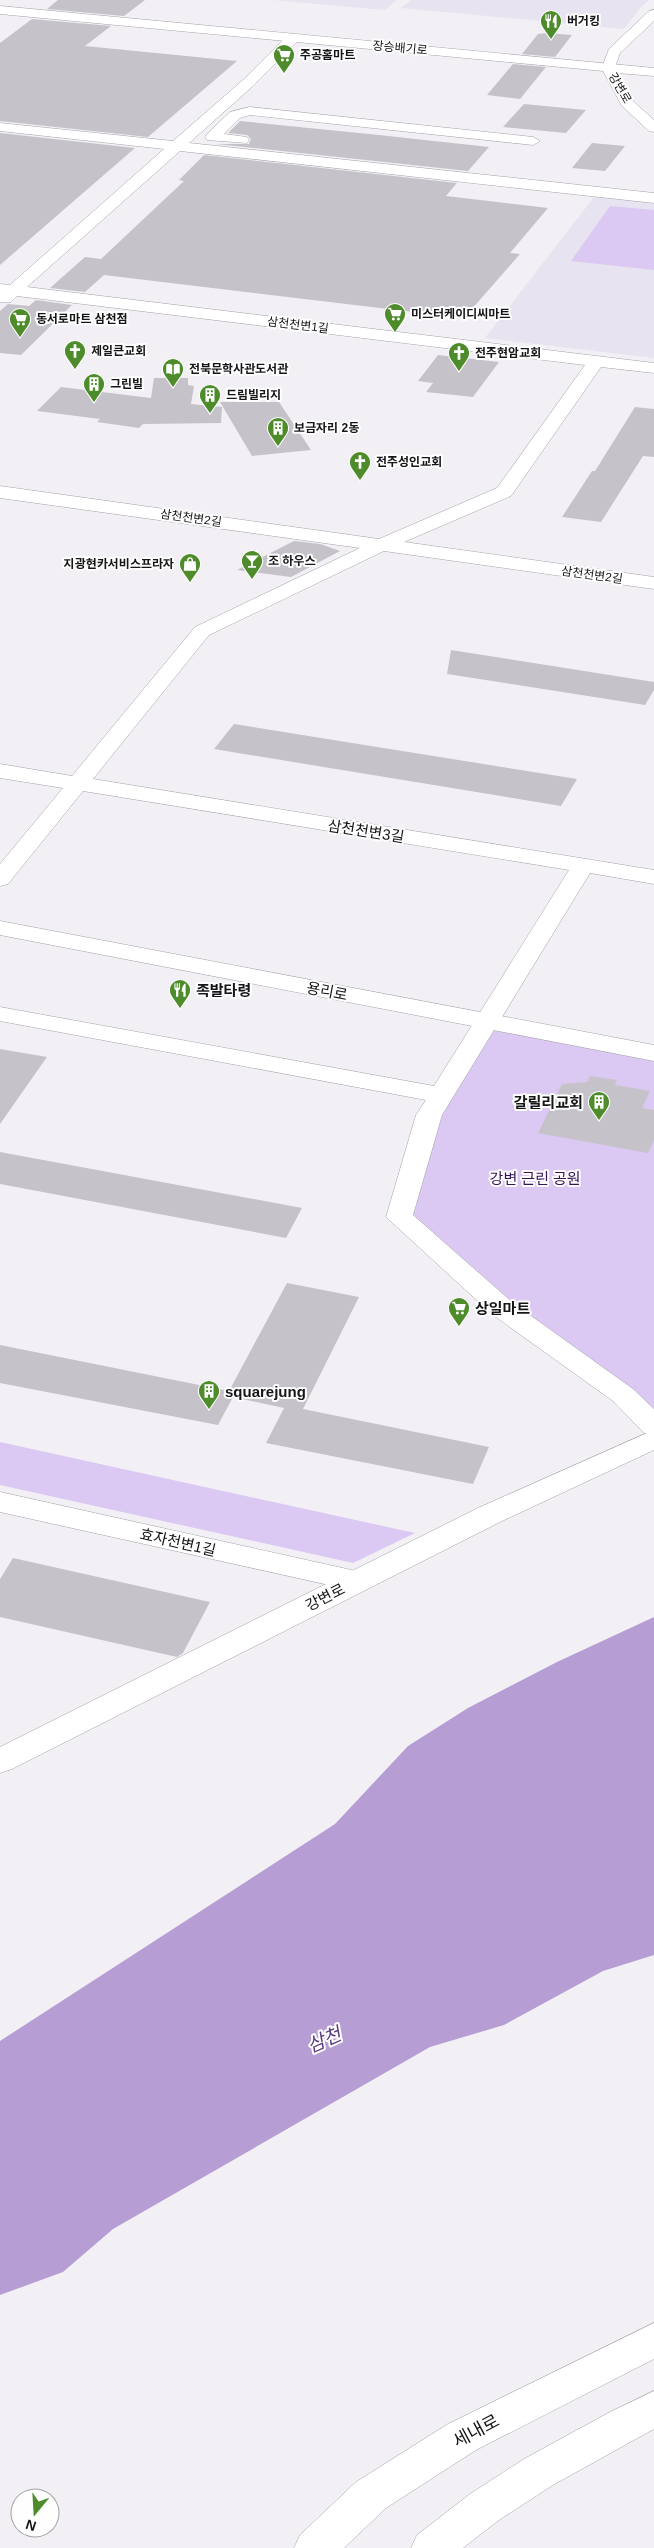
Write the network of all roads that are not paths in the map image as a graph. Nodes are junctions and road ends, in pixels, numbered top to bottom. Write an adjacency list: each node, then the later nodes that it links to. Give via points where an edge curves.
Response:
1 (0, 10): 4 (street, 장승배기로)
2 (654, 14): 5 (street, via 614,52)
3 (0, 16): 4 (street, 장승배기로)
4 (290, 40): 5 (street, 장승배기로); 12 (street, via 248,83)
5 (609, 70): 7 (street, 장승배기로); 10 (street, 강변로, via 627,103)
6 (654, 72): 7 (street)
7 (639, 73): 8 (street)
8 (654, 78)
9 (0, 127): 12 (street)
10 (654, 128)
11 (533, 141): 13 (street, via 250,111 236,115 212,137)
12 (177, 146): 14 (street); 15 (street)
13 (533, 173)
14 (654, 198)
15 (7, 290): 16 (street); 17 (street, 삼천천변1길)
16 (0, 303)
17 (596, 361): 18 (street, 삼천천변1길); 20 (street, via 504,492)
18 (654, 368)
19 (0, 492): 20 (street, 삼천천변2길)
20 (381, 545): 21 (street, 삼천천변2길); 23 (street, via 202,631)
21 (654, 584)
22 (0, 770): 23 (street, 삼천천변3길)
23 (78, 783): 24 (street, 삼천천변3길); 26 (street)
24 (583, 866): 25 (street, 삼천천변3길); 29 (street)
25 (654, 878)
26 (0, 879)
27 (0, 928): 29 (street, 용리로)
28 (0, 1014): 31 (street)
29 (486, 1021): 30 (street, 용리로); 31 (street)
30 (654, 1053)
31 (441, 1095): 32 (street, via 429,1116 399,1217 503,1309 623,1395)
32 (654, 1426)
33 (654, 1439): 35 (street, 강변로)
34 (0, 1502): 35 (street, 효자천변1길)
35 (356, 1581): 36 (street, 강변로)
36 (0, 1761)
37 (654, 2340): 39 (street, 세내로, via 462,2437 372,2495)
38 (654, 2409): 40 (street, via 557,2459 467,2517)
39 (315, 2548)
40 (432, 2548)

